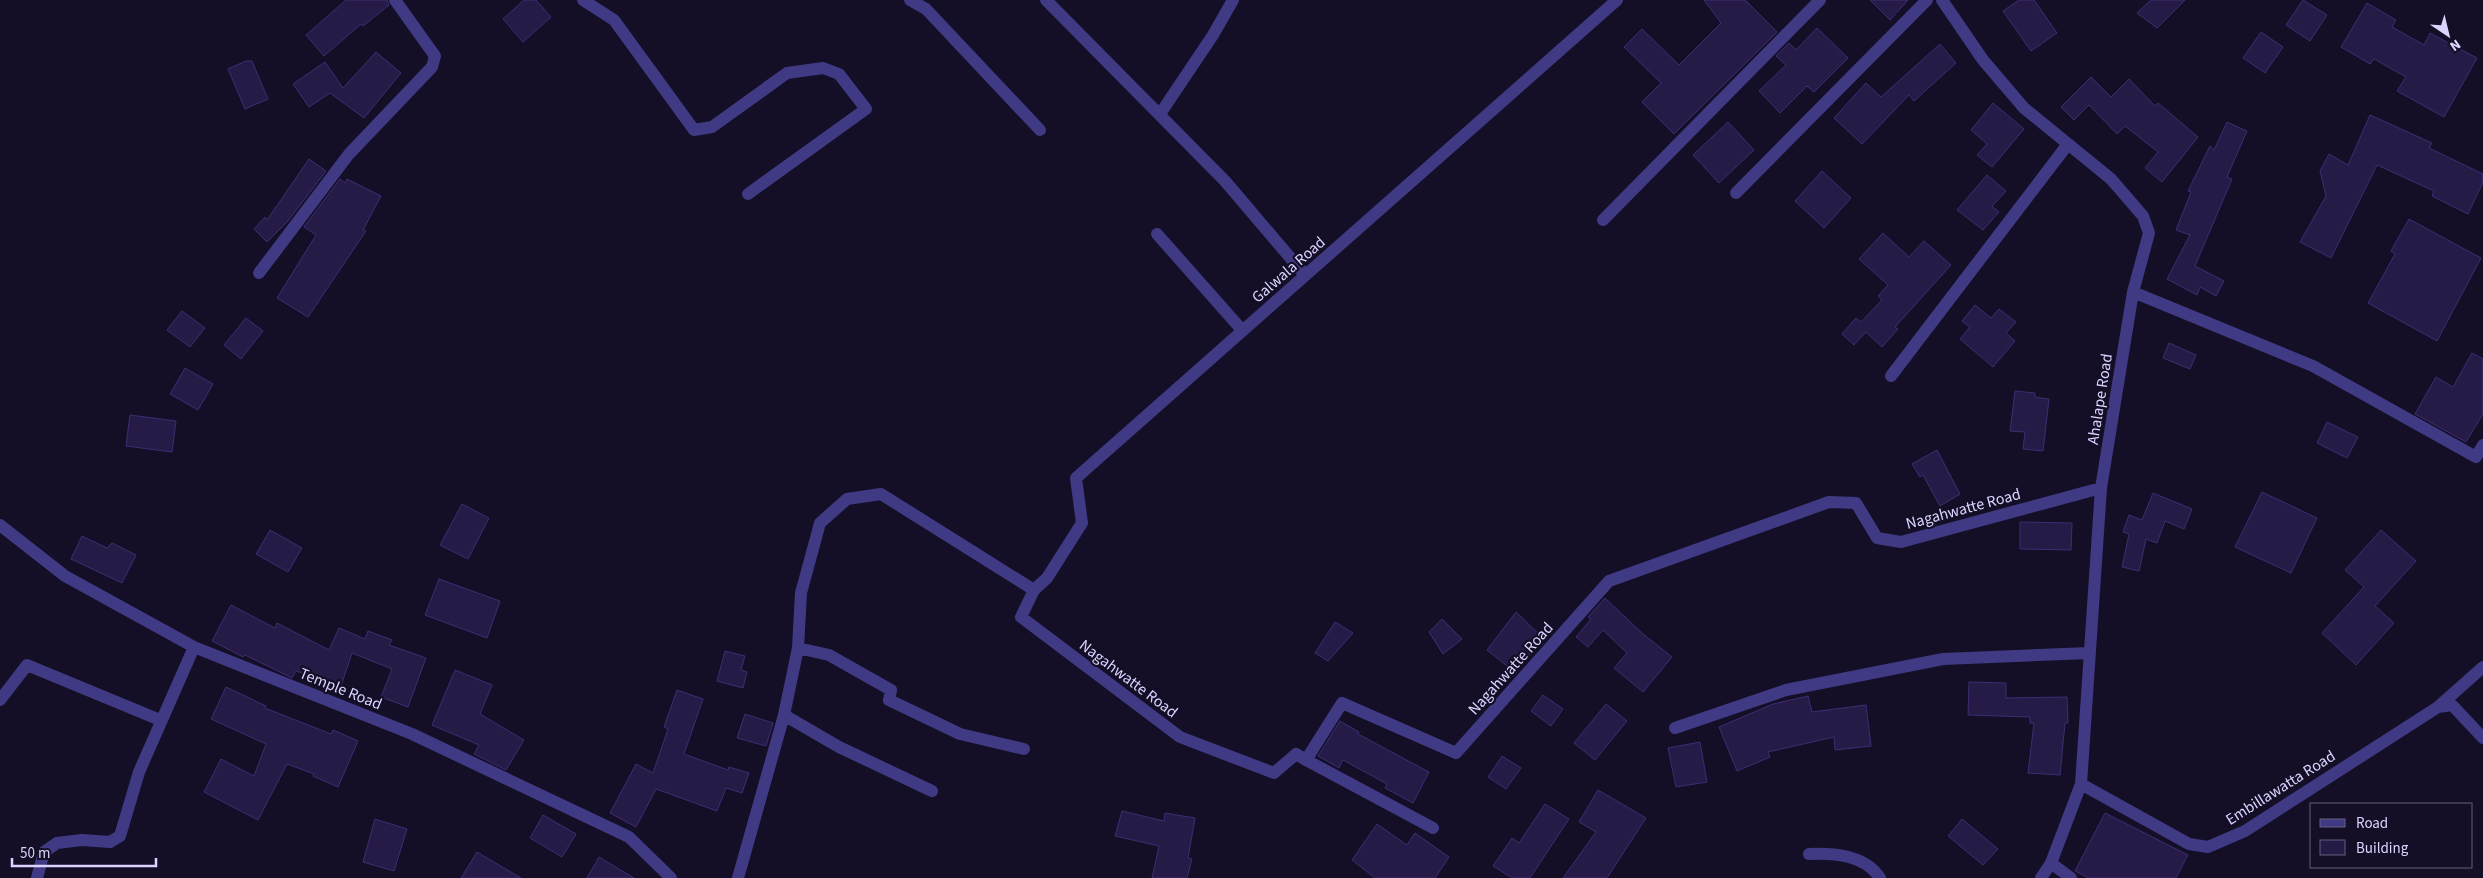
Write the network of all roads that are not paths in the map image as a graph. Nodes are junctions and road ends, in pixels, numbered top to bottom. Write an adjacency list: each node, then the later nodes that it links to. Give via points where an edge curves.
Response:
1 (396, 0): 17 (street, via 435,56 432,67 349,154)
2 (583, 0): 14 (street, via 614,20 694,130 712,127 787,73 823,68 839,74 866,109)
3 (910, 0): 11 (street, via 926,9)
4 (1046, 0): 10 (street)
5 (1233, 0): 10 (street)
6 (1617, 0): 18 (street, Galwala Road)
7 (1820, 0): 15 (street)
8 (1928, 0): 13 (street)
9 (1942, 0): 12 (street, Ahalape Road, via 1983,60 2024,108)
10 (1160, 114): 18 (street, via 1225,181)
11 (1040, 130)
12 (2068, 144): 19 (street, Ahalape Road, via 2111,179 2143,216 2149,234); 21 (street)
13 (1736, 193)
14 (748, 194)
15 (1603, 220)
16 (1157, 234): 20 (street)
17 (259, 273)
18 (1305, 275): 20 (street, Galwala Road)
19 (2133, 292): 22 (street, via 2313,366 2476,457); 23 (street, Ahalape Road)
20 (1242, 330): 25 (street, Galwala Road, via 1076,478 1082,523 1047,578)
21 (1891, 376)
22 (2483, 445)
23 (2101, 488): 28 (street, Ahalape Road); 37 (street, Nagahwatte Road, via 1901,542 1877,538 1856,503 1829,502 1609,581 1456,753 1342,703)
24 (0, 526): 26 (street, Temple Road, via 65,576)
25 (1034, 590): 27 (street, via 881,494 847,499 820,523 802,593); 37 (street, Nagahwatte Road, via 1021,618 1180,737 1274,773 1296,754)
26 (194, 647): 33 (street); 44 (street, Temple Road, via 412,734 629,837)
27 (798, 648): 32 (street); 36 (street, via 829,655 891,690 889,700 960,734)
28 (2089, 653): 34 (street, via 1943,659 1786,690); 38 (street, Ahalape Road)
29 (2483, 667): 31 (street, Embillawatta Road)
30 (0, 700): 33 (street, via 28,665)
31 (2438, 707): 35 (street, via 2452,705); 38 (street, Embillawatta Road, via 2245,831 2208,847 2189,844)
32 (784, 715): 39 (street, via 838,747); 45 (street)
33 (160, 720): 43 (street, via 139,772 120,836 110,842 82,840 57,843 44,852)
34 (1675, 728)
35 (2483, 738)
36 (1024, 749)
37 (1306, 760): 40 (street)
38 (2081, 784): 42 (street, Ahalape Road)
39 (932, 791)
40 (1433, 828)
41 (1809, 854): 46 (street, via 1834,853 1872,867)
42 (2051, 863): 47 (street, Ahalape Road); 48 (street)
43 (37, 878)
44 (671, 878)
45 (738, 878)
46 (1880, 878)
47 (2041, 878)
48 (2071, 878)

